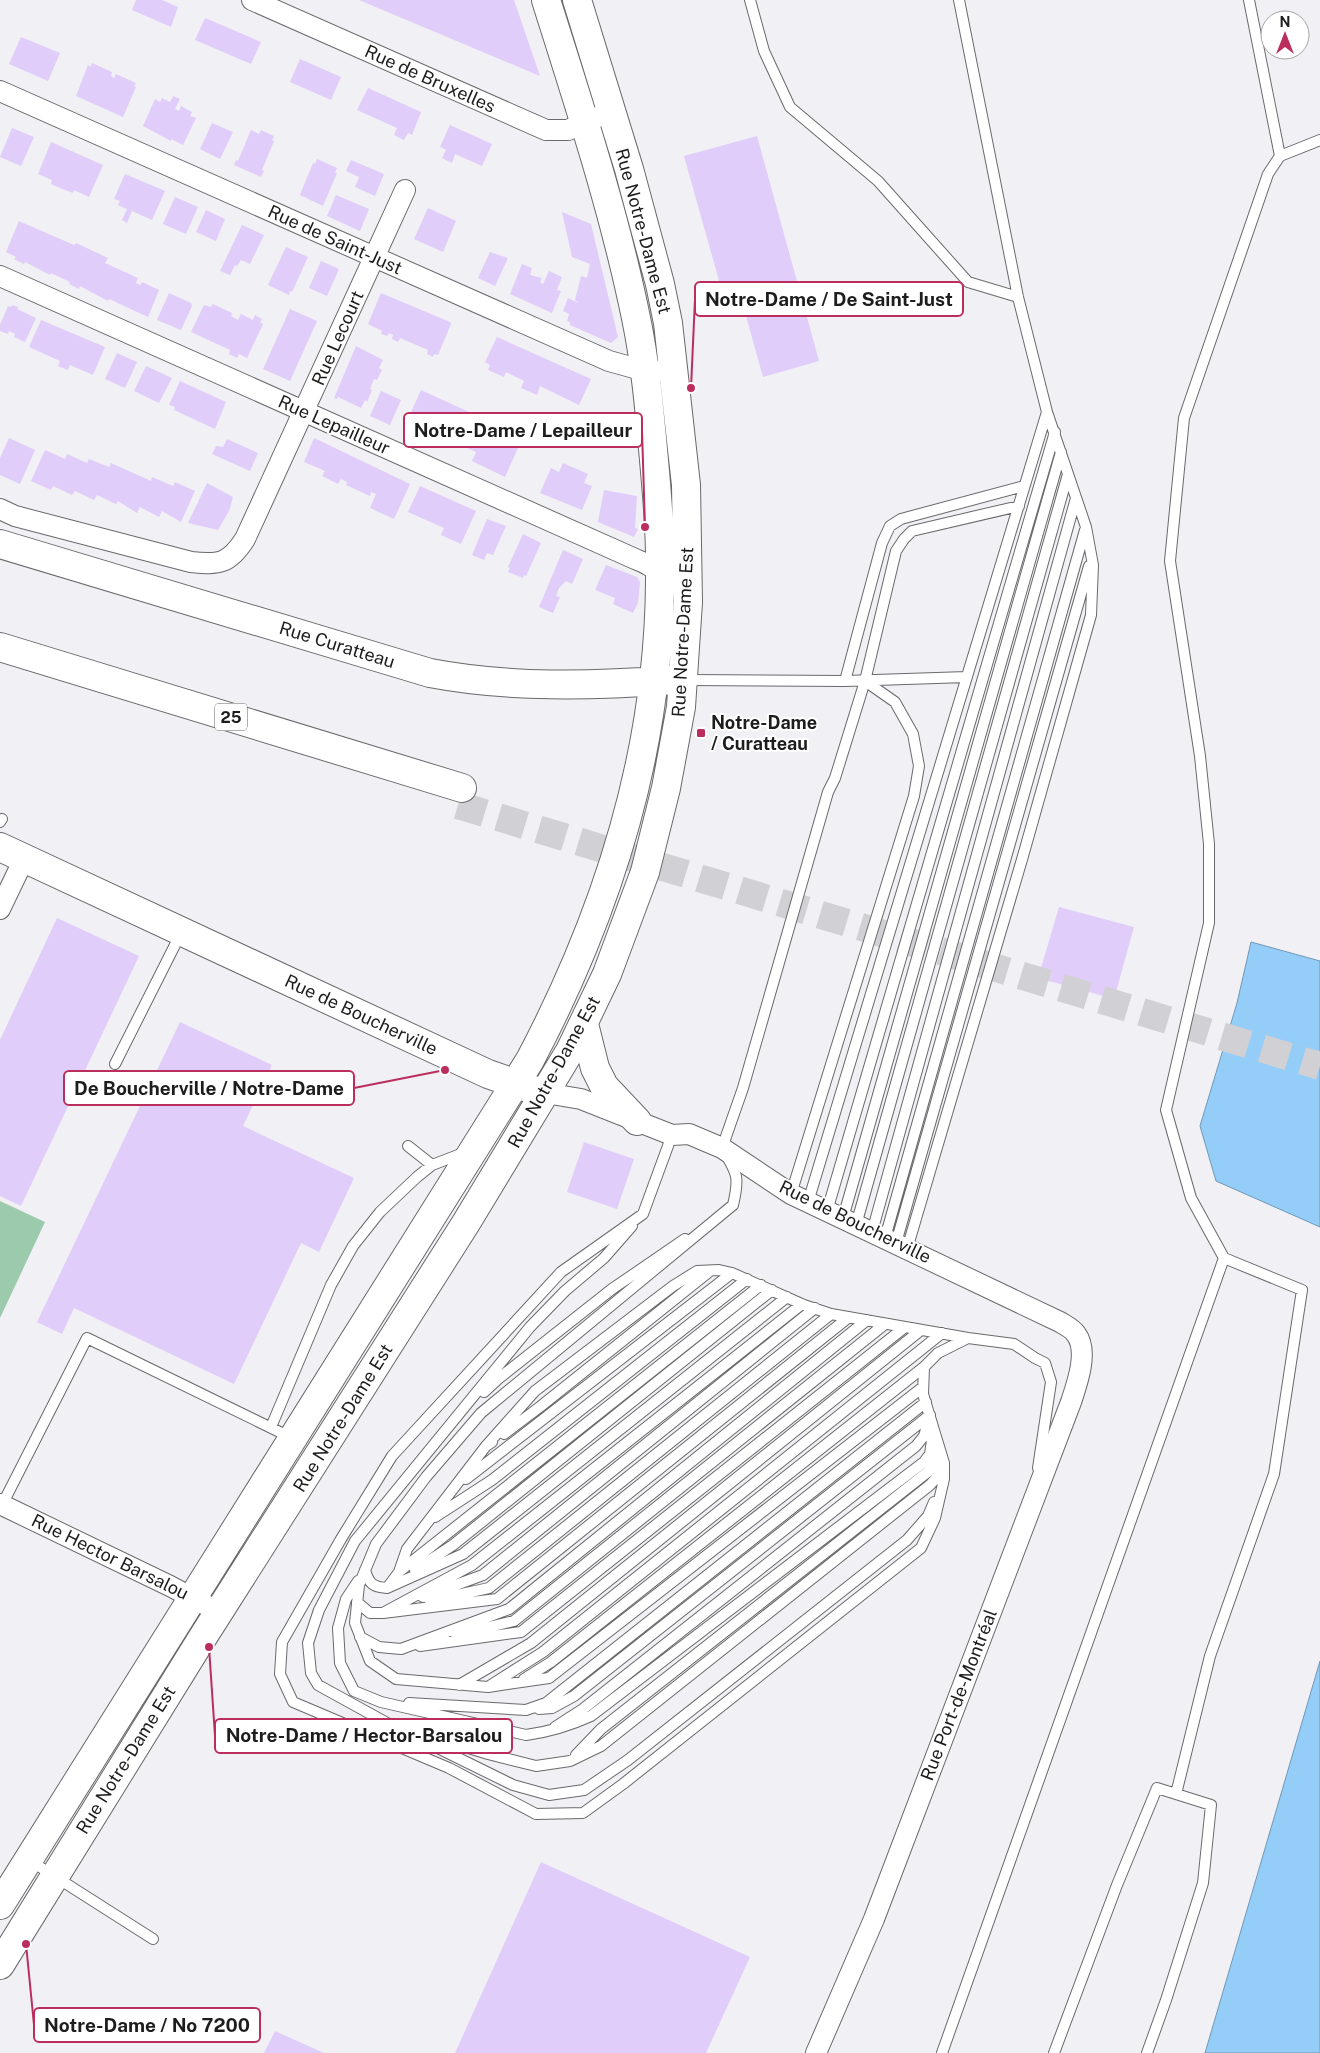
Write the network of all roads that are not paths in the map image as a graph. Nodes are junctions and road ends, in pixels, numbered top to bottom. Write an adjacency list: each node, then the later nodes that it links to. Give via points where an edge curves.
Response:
1 (252, 0): 9 (street, Rue de Bruxelles, via 546,130 568,130)
2 (546, 0): 9 (main road, Rue Notre-Dame Est)
3 (576, 0): 8 (main road, Rue Notre-Dame Est)
4 (750, 0): 15 (lane, via 764,51 790,107 878,181 968,282)
5 (959, 0): 15 (lane)
6 (1249, 0): 11 (lane)
7 (0, 91): 13 (street, Rue de Saint-Just)
8 (611, 114): 9 (street, Rue de Bruxelles); 17 (main road, Rue Notre-Dame Est, via 652,249)
9 (584, 122): 16 (main road, Rue Notre-Dame Est, via 624,264)
10 (1320, 140): 11 (lane)
11 (1280, 156): 56 (lane, via 1268,174 1184,418 1170,561 1200,756 1209,844 1209,923 1166,1110 1191,1198)
12 (405, 190): 13 (street, Rue Lecourt)
13 (374, 258): 16 (street, Rue de Saint-Just, via 609,361); 18 (street, Rue Lecourt)
14 (0, 276): 18 (street, Rue Lepailleur)
15 (1018, 296): 19 (lane)
16 (645, 371): 17 (street, Rue de Saint-Just); 30 (main road, Rue Notre-Dame Est, via 656,480)
17 (674, 371): 34 (main road, Rue Notre-Dame Est, via 688,532)
18 (305, 412): 26 (street, Rue Lecourt, via 246,539 237,552 216,564 191,562 15,516); 30 (street, Rue Lepailleur, via 644,563 658,572)
19 (1047, 412): 20 (lane); 23 (lane)
20 (1055, 432): 21 (lane); 55 (lane)
21 (1061, 452): 22 (lane); 55 (lane)
22 (1068, 474): 24 (lane); 55 (lane)
23 (1024, 486): 25 (lane); 35 (lane, via 901,519 890,526 882,543)
24 (1076, 498): 27 (lane); 55 (lane)
25 (1019, 506): 33 (lane); 36 (lane, via 912,531 904,538 896,551)
26 (0, 509)
27 (1086, 527): 29 (lane); 55 (lane)
28 (0, 544): 37 (main road, Rue Curatteau, via 430,673 514,683)
29 (1092, 556): 55 (lane); 55 (lane, via 1091,615 1023,856)
30 (660, 582): 37 (main road, Rue Notre-Dame Est)
31 (0, 647): 32 (main road, 25, via 460,796)
32 (0, 664)
33 (967, 678): 36 (lane); 52 (lane)
34 (684, 680): 35 (lane); 37 (main road, Rue Curatteau); 42 (main road, Rue Notre-Dame Est, via 666,788 645,872 621,939)
35 (845, 681): 36 (lane)
36 (865, 681): 49 (lane, via 828,792 743,1088); 52 (lane, via 895,702 913,734 919,766 914,796)
37 (653, 682): 44 (main road, Rue Notre-Dame Est, via 632,798 609,880 562,1000)
38 (0, 847): 39 (main road, Rue de Boucherville)
39 (24, 859): 40 (street); 41 (main road, Rue de Boucherville)
40 (0, 909)
41 (181, 932): 43 (lane); 44 (main road, Rue de Boucherville)
42 (584, 1024): 45 (main road, Rue Notre-Dame Est); 46 (main road, via 595,1068 604,1086)
43 (115, 1064)
44 (515, 1084): 45 (main road, Rue de Boucherville); 50 (main road, Rue Notre-Dame Est)
45 (545, 1093): 46 (street, Rue de Boucherville, via 581,1099); 94 (main road, Rue Notre-Dame Est)
46 (637, 1120): 47 (street, Rue de Boucherville)
47 (672, 1135): 49 (street, Rue de Boucherville, via 689,1134); 54 (lane)
48 (408, 1146): 51 (lane)
49 (722, 1148): 52 (street, Rue de Boucherville); 53 (lane, via 735,1170 738,1184)
50 (474, 1150): 51 (lane); 80 (main road, Rue Notre-Dame Est)
51 (432, 1165): 80 (lane, via 380,1212 353,1246 328,1292)
52 (799, 1198): 55 (street, Rue de Boucherville)
53 (733, 1205): 78 (lane, via 612,1289 498,1378); 89 (lane, via 481,1413 426,1477 376,1544)
54 (643, 1214): 78 (lane, via 604,1258 530,1327); 84 (lane, via 562,1272 392,1456 340,1539 282,1642 280,1674 293,1702 449,1768 536,1814 583,1813 921,1548 935,1518)
55 (870, 1231): 72 (street, Rue de Boucherville, via 1060,1322)
56 (1224, 1258): 106 (lane, via 1302,1290 1274,1474 1210,1656); 113 (lane)
57 (711, 1270): 58 (lane); 82 (lane); 82 (lane, via 697,1271 672,1286 535,1391)
58 (732, 1273): 59 (lane); 85 (lane)
59 (747, 1279): 60 (lane); 88 (lane, via 492,1480)
60 (761, 1285): 61 (lane); 90 (lane)
61 (772, 1290): 62 (lane); 91 (lane, via 453,1545)
62 (787, 1297): 63 (lane); 91 (lane, via 463,1554)
63 (802, 1304): 64 (lane); 95 (lane, via 472,1566)
64 (815, 1308): 65 (lane); 95 (lane, via 483,1575)
65 (831, 1314): 66 (lane); 95 (lane, via 489,1588)
66 (848, 1317): 67 (lane); 95 (lane, via 497,1599)
67 (867, 1320): 68 (lane); 97 (lane, via 509,1609)
68 (885, 1324): 69 (lane); 97 (lane, via 514,1621)
69 (905, 1327): 70 (lane); 97 (lane, via 521,1632)
70 (921, 1330): 71 (lane); 99 (lane, via 531,1643)
71 (942, 1333): 73 (lane); 100 (lane, via 543,1652)
72 (1076, 1333): 86 (street, Rue Port-de-Montréal, via 1080,1344 1081,1373)
73 (968, 1338): 74 (lane, via 938,1353); 86 (lane, via 1014,1344 1045,1363 1051,1382)
74 (924, 1367): 75 (lane); 98 (lane, via 551,1662)
75 (923, 1387): 76 (lane); 98 (lane, via 549,1678)
76 (926, 1402): 77 (lane); 102 (lane, via 568,1687 546,1703)
77 (930, 1415): 79 (lane); 102 (lane, via 574,1696 552,1708); 104 (lane, via 924,1436 916,1446 583,1708)
78 (449, 1425): 103 (lane, via 355,1541 319,1610 308,1643 311,1673 318,1685)
79 (933, 1426): 81 (lane); 104 (lane, via 930,1454 924,1462 591,1716)
80 (282, 1433): 87 (lane, via 87,1338); 92 (main road, Rue Notre-Dame Est)
81 (938, 1444): 83 (lane); 105 (lane, via 936,1460 928,1471 601,1729)
82 (486, 1446): 85 (lane)
83 (944, 1463): 84 (lane); 105 (lane, via 938,1476 914,1497 601,1746)
84 (944, 1479): 103 (lane, via 928,1516 907,1540 628,1760 584,1790 549,1795 513,1785)
85 (453, 1489): 88 (lane)
86 (1034, 1500): 112 (street, Rue Port-de-Montréal, via 874,1918)
87 (1, 1504): 92 (street, Rue Hector Barsalou)
88 (428, 1522): 90 (lane, via 407,1549)
89 (365, 1570): 91 (lane, via 368,1582); 93 (lane); 101 (lane, via 346,1599 338,1628 340,1663 354,1691)
90 (399, 1572): 91 (lane)
91 (387, 1588)
92 (193, 1598): 94 (street, Rue Hector Barsalou); 107 (main road, Rue Notre-Dame Est)
93 (357, 1602): 95 (lane, via 370,1612); 96 (lane, via 355,1623)
94 (219, 1612): 108 (main road, Rue Notre-Dame Est)
95 (383, 1612)
96 (360, 1636): 97 (lane, via 379,1647); 99 (lane, via 370,1661 396,1679)
97 (402, 1649)
98 (518, 1682): 100 (lane)
99 (459, 1684): 100 (lane)
100 (488, 1687)
101 (381, 1702): 102 (lane); 104 (lane, via 526,1735)
102 (526, 1710)
103 (387, 1723): 105 (lane, via 536,1766)
104 (546, 1732)
105 (570, 1761)
106 (1176, 1794): 114 (lane, via 1157,1788); 115 (lane, via 1211,1805 1204,1873)
107 (28, 1860): 108 (lane); 109 (main road, Rue Notre-Dame Est)
108 (54, 1876): 110 (lane); 111 (main road, Rue Notre-Dame Est)
109 (0, 1905)
110 (153, 1939)
111 (0, 1965)
112 (816, 2053)
113 (942, 2053)
114 (1054, 2053)
115 (1147, 2053)

